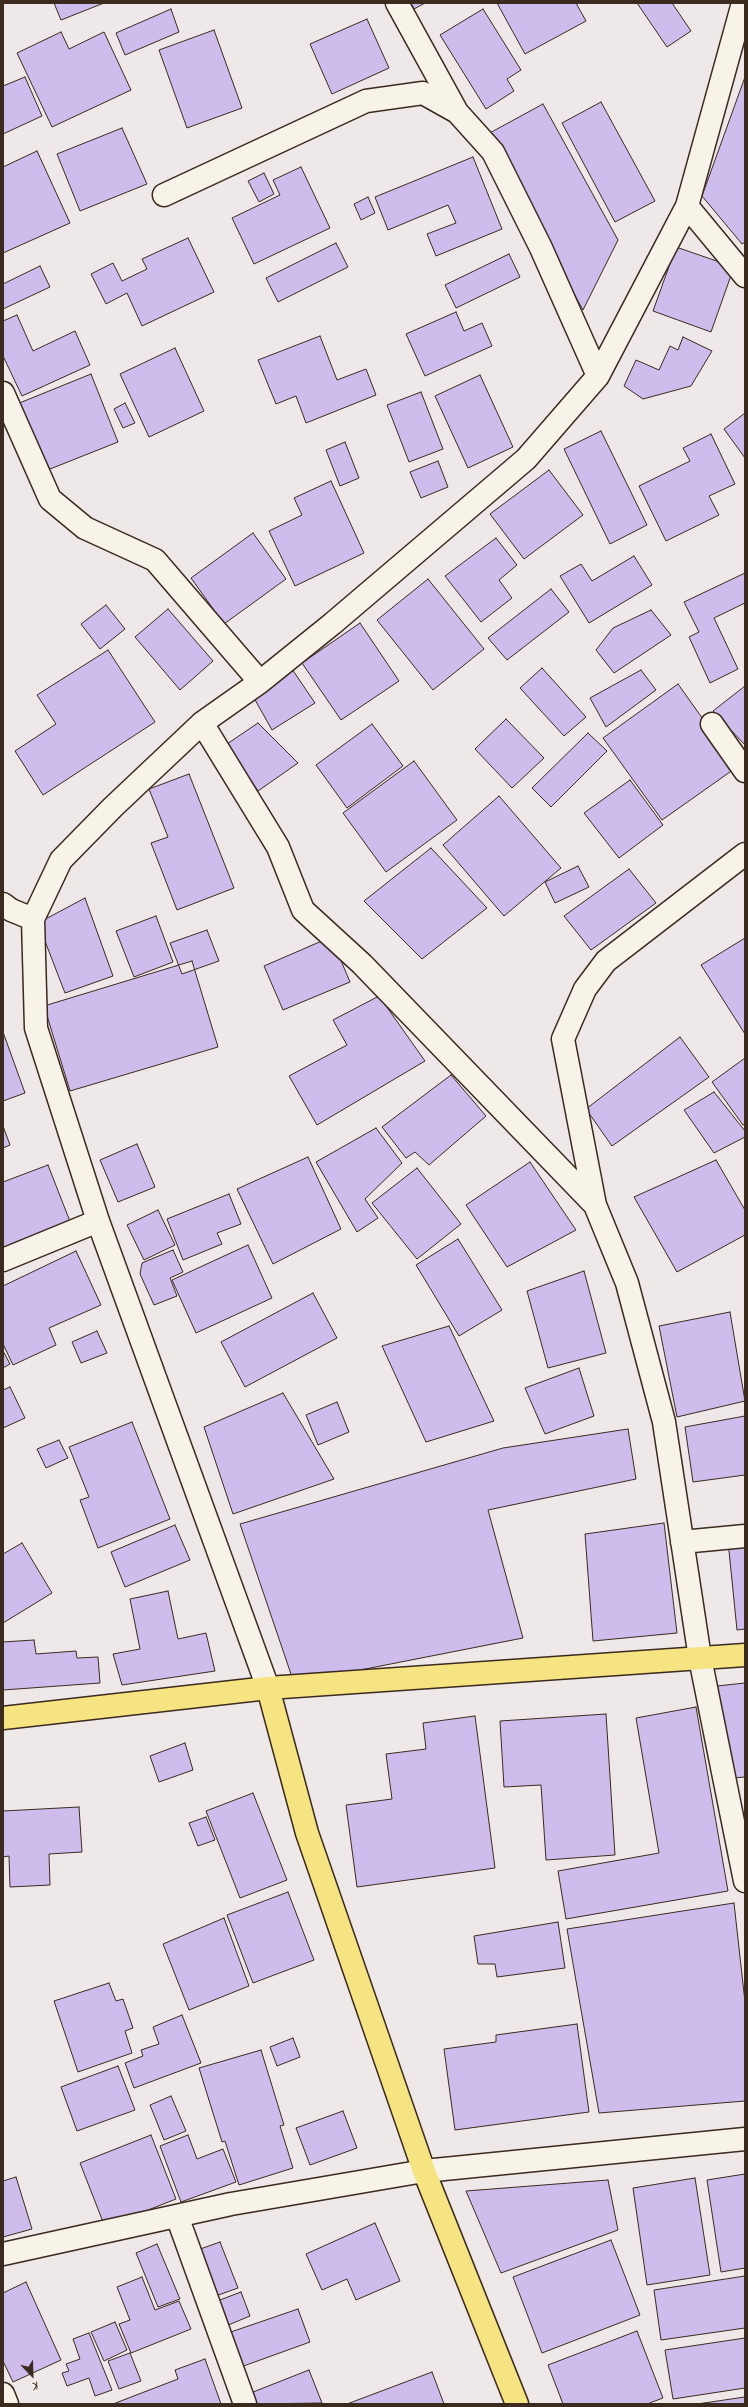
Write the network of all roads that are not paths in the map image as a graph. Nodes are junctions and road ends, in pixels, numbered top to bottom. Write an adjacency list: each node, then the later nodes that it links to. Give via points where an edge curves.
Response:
1 (397, 3): 3 (street)
2 (743, 3): 5 (street)
3 (457, 112): 4 (street, via 423,93 366,101); 7 (street, via 493,152 541,248)
4 (164, 195)
5 (687, 206): 6 (street); 7 (street)
6 (745, 276)
7 (598, 376): 9 (street, via 526,459)
8 (3, 393): 9 (street, via 50,499 85,528 155,560)
9 (260, 682): 10 (street)
10 (202, 723): 15 (street, via 61,860); 16 (street, via 278,847 303,910 362,964)
11 (712, 724): 12 (street)
12 (745, 771)
13 (745, 854): 16 (street, via 606,961 585,989 563,1039)
14 (3, 904): 15 (street, via 10,910)
15 (33, 919): 17 (street, via 36,1028)
16 (595, 1205): 20 (street, via 627,1283 664,1422)
17 (98, 1221): 18 (street); 23 (street)
18 (3, 1260)
19 (745, 1536): 20 (street)
20 (682, 1542): 22 (street)
21 (745, 1655): 22 (main road)
22 (700, 1658): 23 (main road); 25 (street)
23 (268, 1688): 24 (main road); 28 (main road, via 307,1833)
24 (3, 1718)
25 (738, 1813): 26 (street)
26 (745, 1881)
27 (745, 2139): 28 (street)
28 (424, 2171): 29 (street, via 231,2204); 34 (main road)
29 (177, 2216): 30 (street); 33 (street)
30 (3, 2254)
31 (3, 2394): 32 (street)
32 (7, 2404)
33 (245, 2404)
34 (517, 2404)

